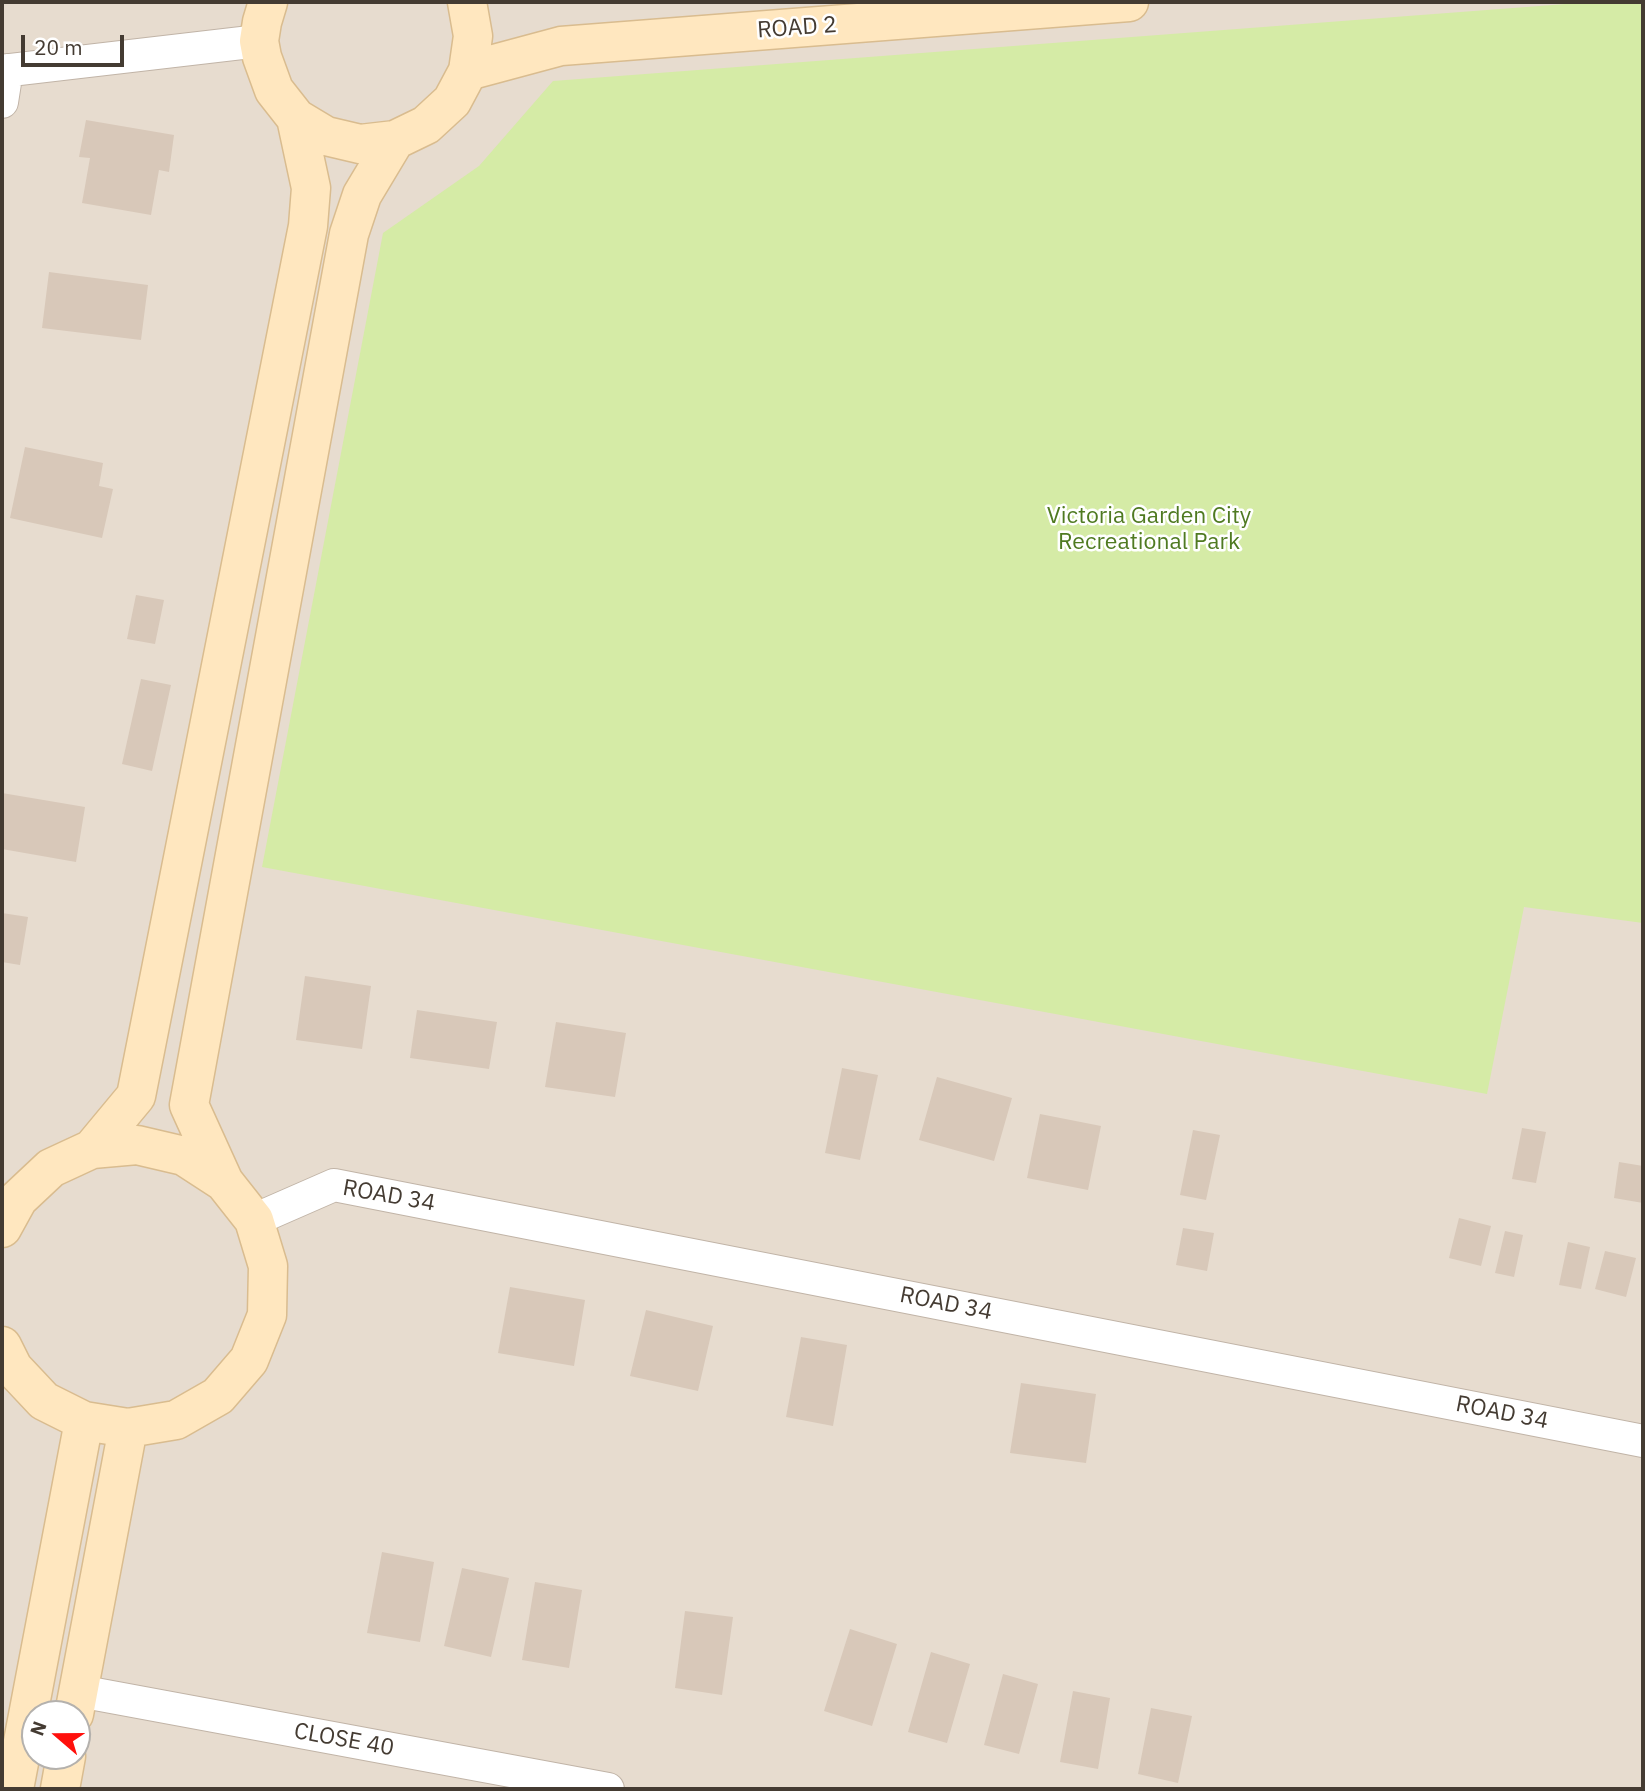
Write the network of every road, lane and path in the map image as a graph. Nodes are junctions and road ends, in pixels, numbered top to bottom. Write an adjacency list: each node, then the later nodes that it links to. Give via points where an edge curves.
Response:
1 (268, 2): 5 (street)
2 (467, 2): 7 (street, via 473,36)
3 (1129, 2): 4 (street, ROAD 2)
4 (1065, 4): 7 (street, ROAD 2, via 561,46)
5 (259, 41): 6 (street); 9 (street, via 274,90)
6 (4, 70): 8 (street)
7 (468, 71): 10 (street, via 452,102 426,125)
8 (2, 102)
9 (296, 118): 10 (street, via 326,136 360,144); 11 (street, via 312,188 306,240 136,1096)
10 (395, 140): 12 (street, via 362,195 349,234 189,1105)
11 (92, 1149): 12 (street, via 137,1145 184,1156); 14 (street, via 51,1168 18,1199)
12 (224, 1182): 13 (street)
13 (254, 1220): 17 (street, via 268,1266 267,1314 249,1360 218,1396 176,1420); 18 (street, ROAD 34, via 334,1185)
14 (2, 1228)
15 (5, 1362): 16 (street, via 44,1401)
16 (84, 1421): 17 (street); 22 (street)
17 (128, 1428): 19 (street)
18 (1643, 1441)
19 (77, 1700)
20 (91, 1704): 24 (street, CLOSE 40)
21 (63, 1770): 23 (street)
22 (14, 1789)
23 (60, 1789)
24 (608, 1789)

